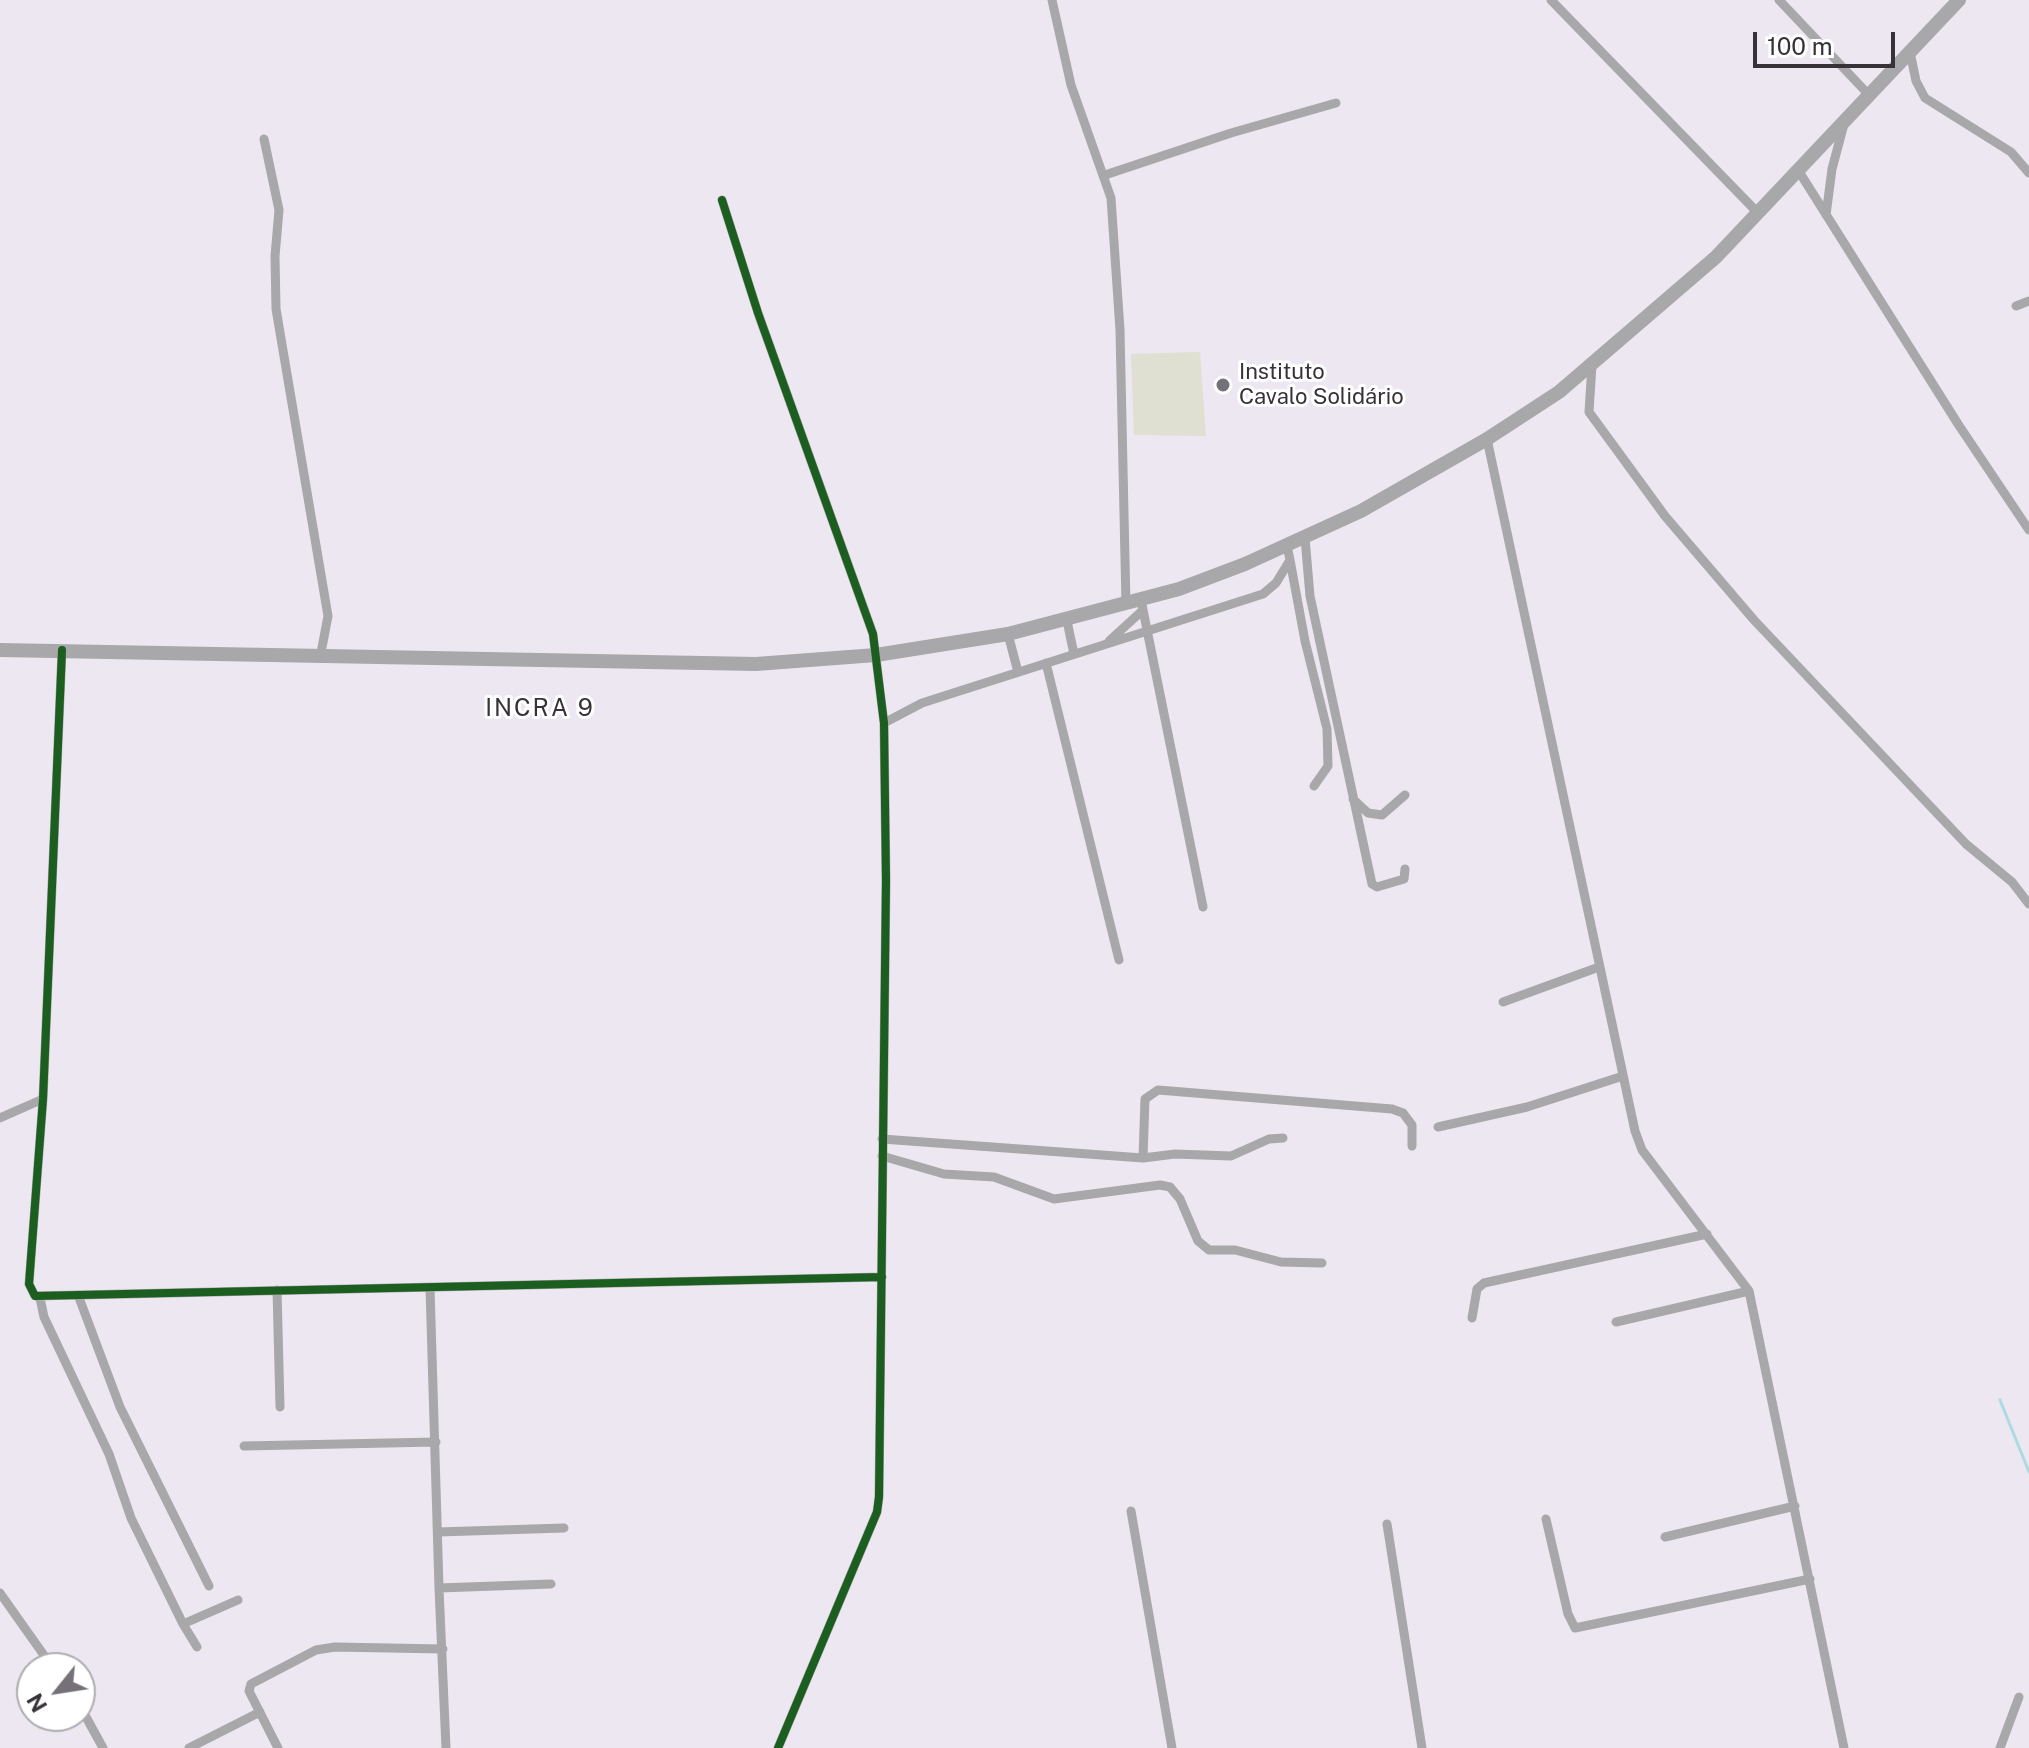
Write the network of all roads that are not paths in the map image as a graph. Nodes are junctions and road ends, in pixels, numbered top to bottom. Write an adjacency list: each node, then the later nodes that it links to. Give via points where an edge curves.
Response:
1 (1052, 0): 12 (street, via 1071,85)
2 (1551, 0): 14 (street)
3 (1779, 0): 6 (street)
4 (1959, 0): 5 (main road)
5 (1910, 52): 6 (main road); 11 (street, via 1925,98 2011,152)
6 (1869, 95): 8 (main road)
7 (1336, 103): 12 (street)
8 (1845, 120): 10 (main road); 15 (street)
9 (264, 139): 33 (street, via 279,210 278,323 328,616)
10 (1798, 170): 14 (main road); 15 (street)
11 (2029, 173)
12 (1105, 175): 23 (street, via 1118,267)
13 (722, 200): 32 (street)
14 (1758, 213): 18 (main road, via 1716,257)
15 (1826, 215): 20 (street)
16 (2029, 301): 17 (street)
17 (2016, 306)
18 (1592, 365): 19 (main road); 41 (street, via 1589,412 1665,516 1754,620)
19 (1487, 439): 21 (main road); 44 (street)
20 (2029, 530)
21 (1305, 538): 22 (main road); 39 (street, via 1310,596)
22 (1288, 553): 24 (main road); 26 (street, via 1276,583 1263,594); 37 (street, via 1327,729 1328,766)
23 (1126, 605): 24 (main road); 25 (main road)
24 (1142, 605): 26 (street); 28 (street)
25 (1067, 621): 27 (main road); 31 (street)
26 (1147, 633): 28 (street); 42 (street)
27 (1008, 634): 32 (main road); 35 (street)
28 (1107, 644): 31 (street)
29 (0, 650): 30 (main road)
30 (62, 650): 33 (main road); 47 (street)
31 (1074, 654): 34 (street)
32 (876, 655): 33 (main road, via 756,664); 36 (street)
33 (320, 658)
34 (1046, 663): 35 (street); 43 (street)
35 (1018, 672): 36 (street, via 922,703)
36 (884, 723): 51 (street)
37 (1314, 786)
38 (1405, 795): 39 (street, via 1382,815 1368,813)
39 (1353, 799): 40 (street, via 1372,884 1404,879)
40 (1405, 869)
41 (2029, 904)
42 (1203, 907)
43 (1119, 960)
44 (1599, 967): 45 (street); 46 (street)
45 (1503, 1002)
46 (1623, 1076): 49 (street, via 1527,1107); 55 (street, via 1638,1143)
47 (43, 1099): 48 (street); 62 (street, via 29,1284)
48 (0, 1118)
49 (1438, 1127)
50 (1283, 1138): 54 (street, via 1231,1156)
51 (882, 1139): 53 (street); 54 (street)
52 (1412, 1146): 54 (street, via 1412,1125 1392,1109 1158,1090 1145,1099)
53 (882, 1156): 56 (street, via 944,1174 994,1177 1054,1199 1170,1187 1198,1241 1209,1250); 57 (street)
54 (1143, 1158)
55 (1707, 1234): 60 (street); 63 (street, via 1484,1283 1477,1289)
56 (1322, 1263)
57 (882, 1277): 58 (street); 90 (street, via 883,1433 877,1512)
58 (430, 1288): 59 (street); 66 (street)
59 (277, 1290): 61 (street); 65 (street)
60 (1749, 1291): 64 (street); 68 (street)
61 (78, 1295): 62 (street); 77 (street, via 120,1407)
62 (40, 1298): 81 (street, via 44,1317 109,1454 131,1518)
63 (1472, 1318)
64 (1616, 1322)
65 (280, 1407)
66 (436, 1442): 67 (street); 73 (street)
67 (244, 1446)
68 (1795, 1506): 74 (street); 75 (street)
69 (1131, 1511): 91 (street)
70 (1546, 1519): 75 (street, via 1575,1628)
71 (1387, 1524): 92 (street)
72 (564, 1528): 73 (street)
73 (438, 1532): 78 (street)
74 (1665, 1537)
75 (1810, 1579): 93 (street)
76 (551, 1584): 78 (street)
77 (209, 1586)
78 (439, 1588): 83 (street)
79 (0, 1593): 84 (street)
80 (238, 1600): 81 (street)
81 (183, 1624): 82 (street)
82 (197, 1647)
83 (443, 1649): 86 (street, via 316,1650 251,1684 249,1691); 89 (street)
84 (42, 1652)
85 (2019, 1697): 94 (street)
86 (260, 1712): 87 (street); 88 (street)
87 (189, 1748)
88 (278, 1748)
89 (446, 1748)
90 (778, 1748)
91 (1172, 1748)
92 (1422, 1748)
93 (1844, 1748)
94 (2000, 1748)

